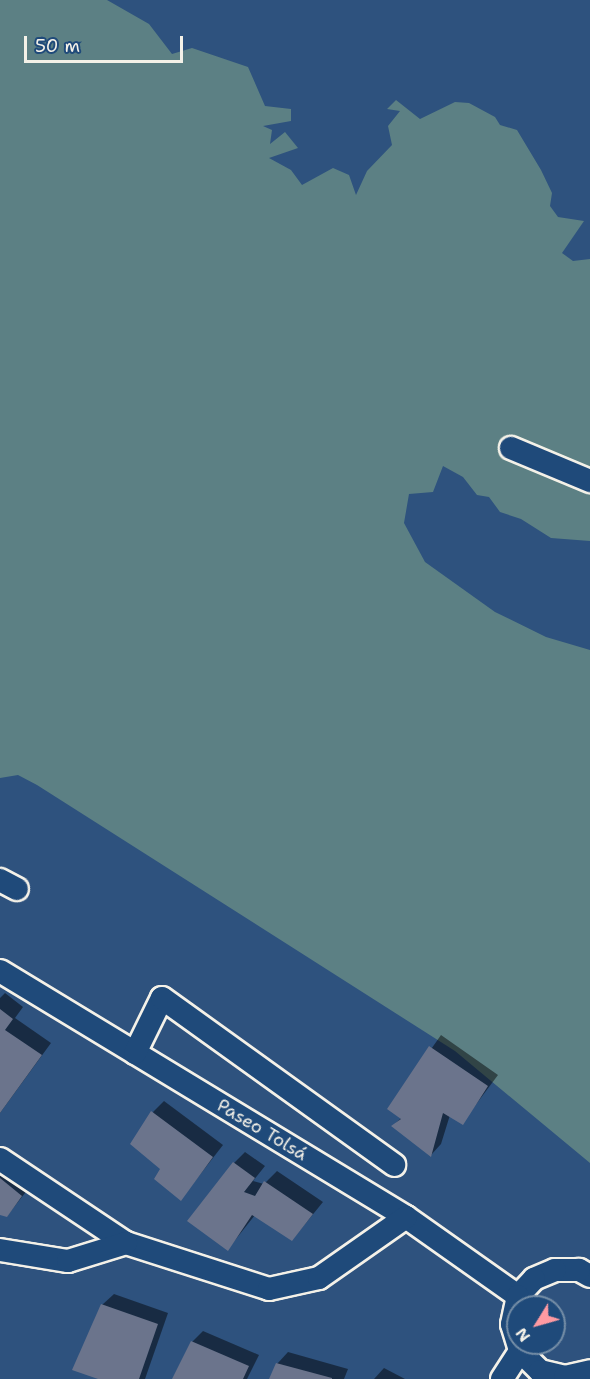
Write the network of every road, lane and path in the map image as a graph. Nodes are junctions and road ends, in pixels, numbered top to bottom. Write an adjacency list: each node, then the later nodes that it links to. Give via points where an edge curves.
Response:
1 (511, 448): 2 (street)
2 (590, 481)
3 (0, 971): 4 (street, Paseo Tolsá)
4 (135, 1053): 6 (street, via 162,998); 7 (street, Paseo Tolsá)
5 (0, 1159): 8 (street)
6 (394, 1165)
7 (406, 1216): 8 (street, via 319,1278 269,1289); 11 (street, Paseo Tolsá)
8 (126, 1243): 9 (street, via 68,1262)
9 (0, 1250)
10 (590, 1276): 12 (street, via 579,1270 555,1270 534,1279)
11 (517, 1295)
12 (519, 1295)
13 (517, 1355): 17 (street)
14 (523, 1355): 16 (street)
15 (590, 1371): 16 (street, via 565,1377)
16 (537, 1375)
17 (502, 1379)

